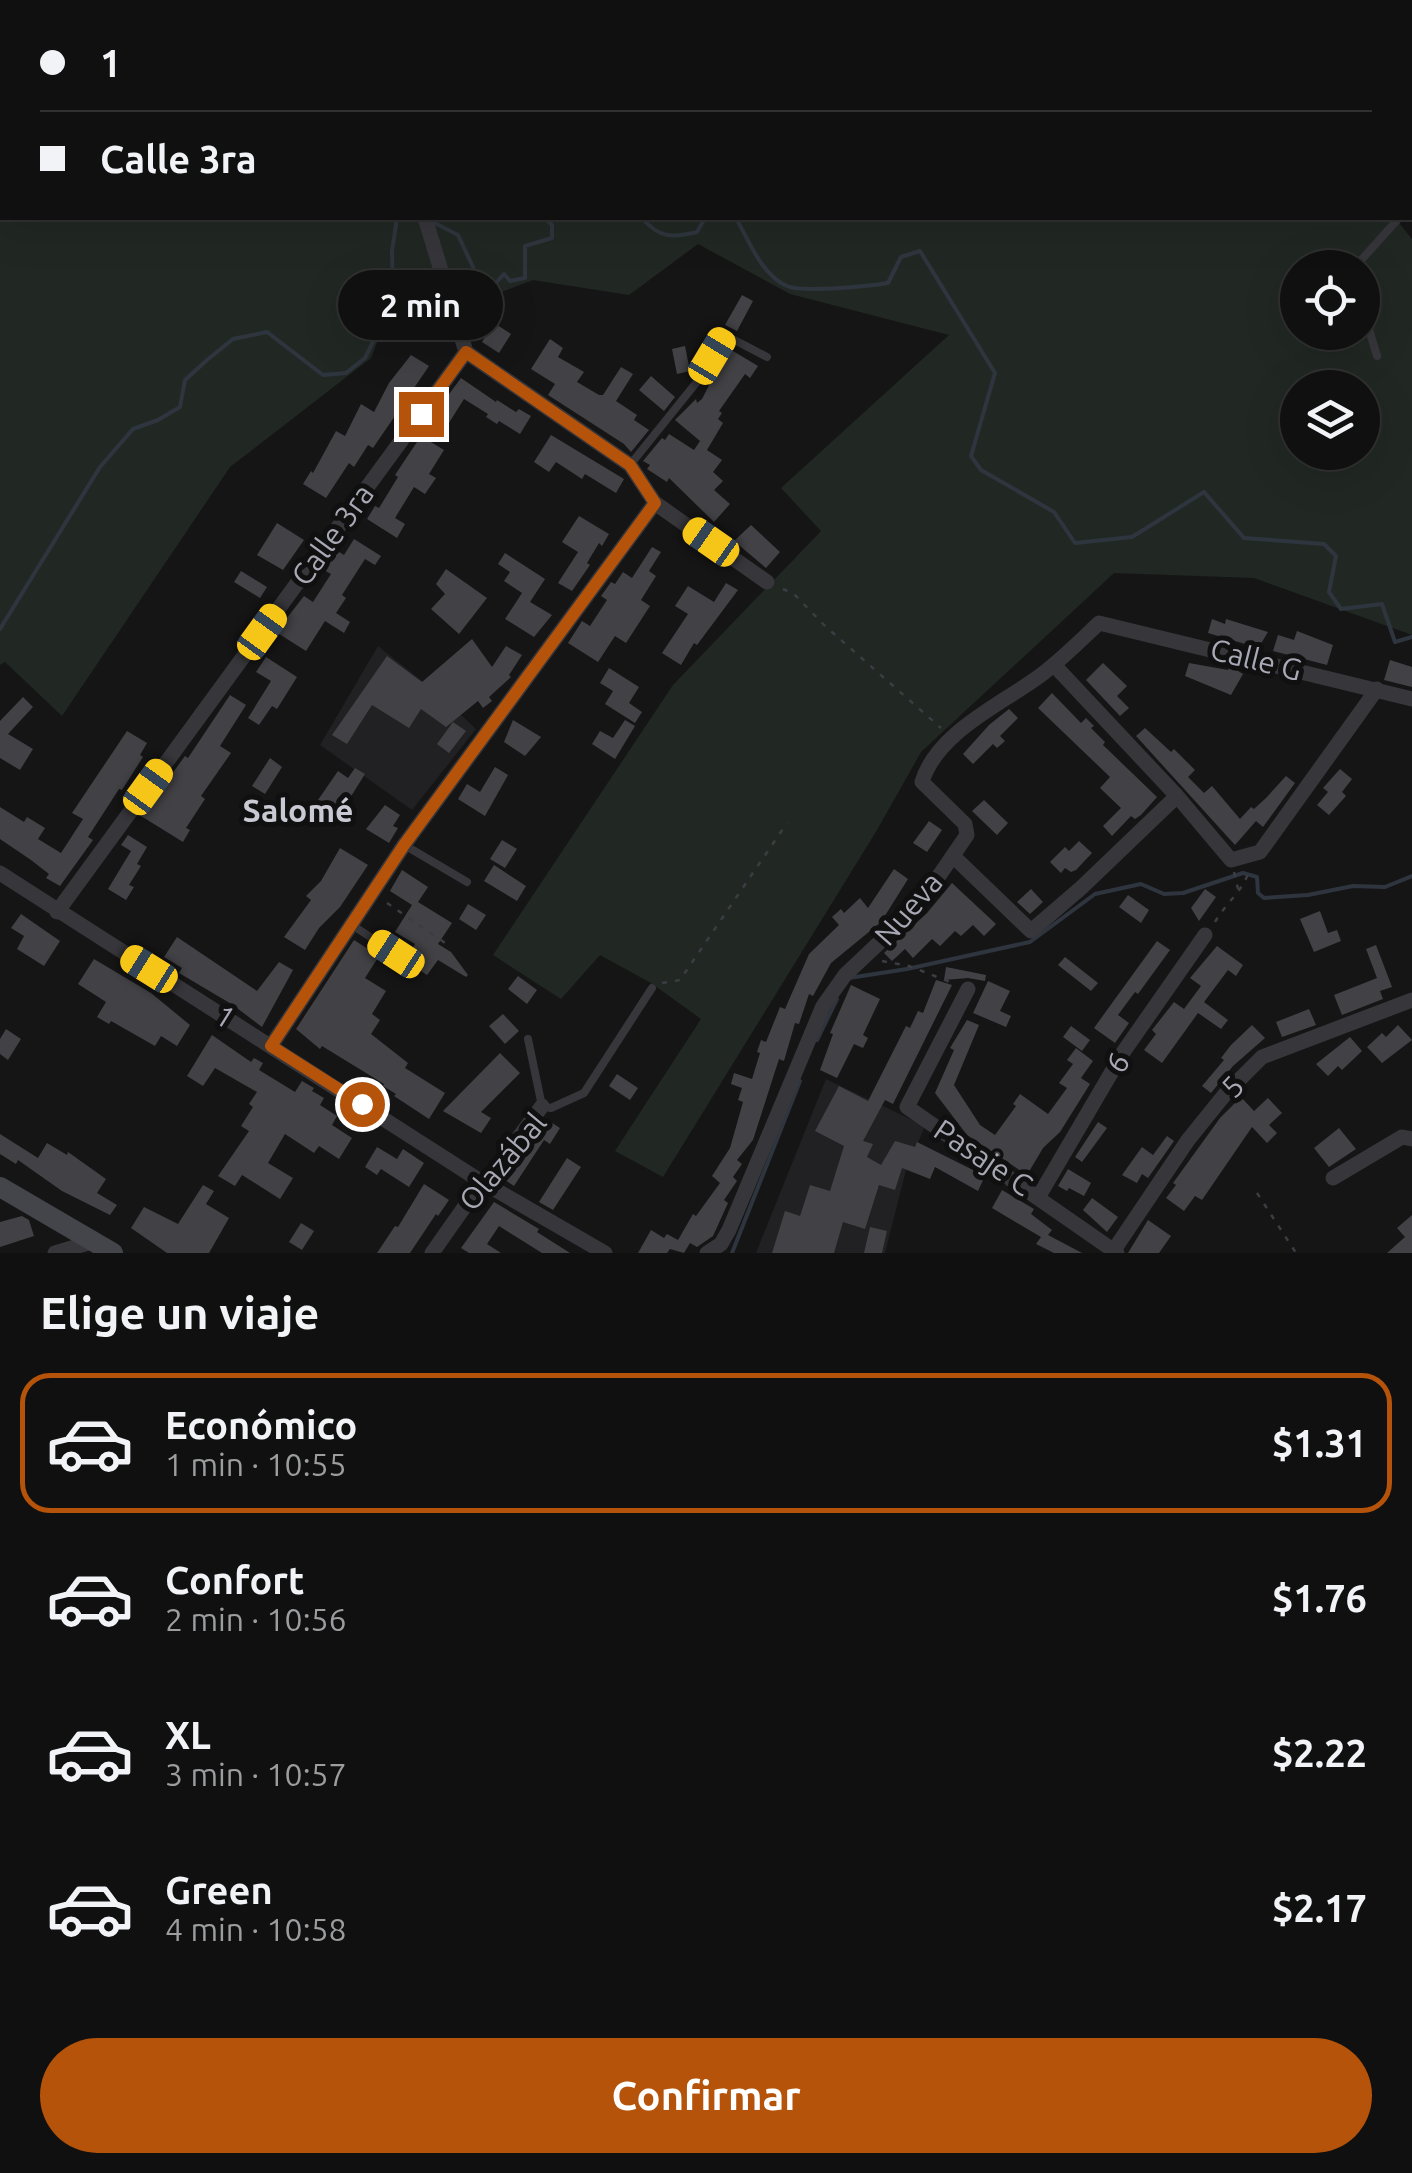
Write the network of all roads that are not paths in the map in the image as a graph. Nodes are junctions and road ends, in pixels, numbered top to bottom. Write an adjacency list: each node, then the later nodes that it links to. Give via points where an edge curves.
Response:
1 (426, 220): 5 (street)
2 (1397, 220): 3 (lane)
3 (1370, 250)
4 (1376, 350): 6 (lane)
5 (466, 352): 8 (street); 20 (street, Calle 3ra)
6 (1378, 356)
7 (767, 358): 8 (lane, via 725,335 700,378)
8 (630, 465): 9 (street)
9 (655, 503): 10 (street); 16 (street)
10 (768, 582)
11 (1100, 623): 12 (street, Nueva); 13 (street, Calle G)
12 (1054, 665): 15 (street); 17 (street, Nueva, via 953,737 928,763 922,782 965,824 967,835)
13 (1377, 689): 14 (street, Calle G); 15 (street, via 1260,852 1230,860)
14 (1412, 699)
15 (1177, 796): 17 (street, via 1031,932)
16 (404, 845): 19 (lane); 21 (street)
17 (953, 856): 40 (street, Nueva, via 920,905 823,1006 729,1230)
18 (0, 873): 20 (street, 1)
19 (466, 882)
20 (57, 912): 28 (street, 1)
21 (352, 925): 23 (lane); 28 (street)
22 (1205, 935): 34 (street, 6, via 1124,1051)
23 (396, 954)
24 (652, 988): 29 (lane, Olazábal, via 584,1092)
25 (968, 988): 34 (street, Pasaje C, via 907,1107)
26 (1412, 1000): 36 (street, 5, via 1262,1058 1188,1140)
27 (528, 1039): 29 (lane)
28 (271, 1046): 32 (street, 1)
29 (542, 1106): 32 (street, Olazábal)
30 (1412, 1138): 31 (street, via 1402,1137)
31 (1333, 1178)
32 (482, 1182): 38 (street, Olazábal); 39 (street, 1)
33 (0, 1186): 35 (street)
34 (1039, 1196): 36 (street, Pasaje C)
35 (104, 1247): 37 (street)
36 (1116, 1252)
37 (54, 1253)
38 (432, 1253)
39 (605, 1253)
40 (707, 1253)

